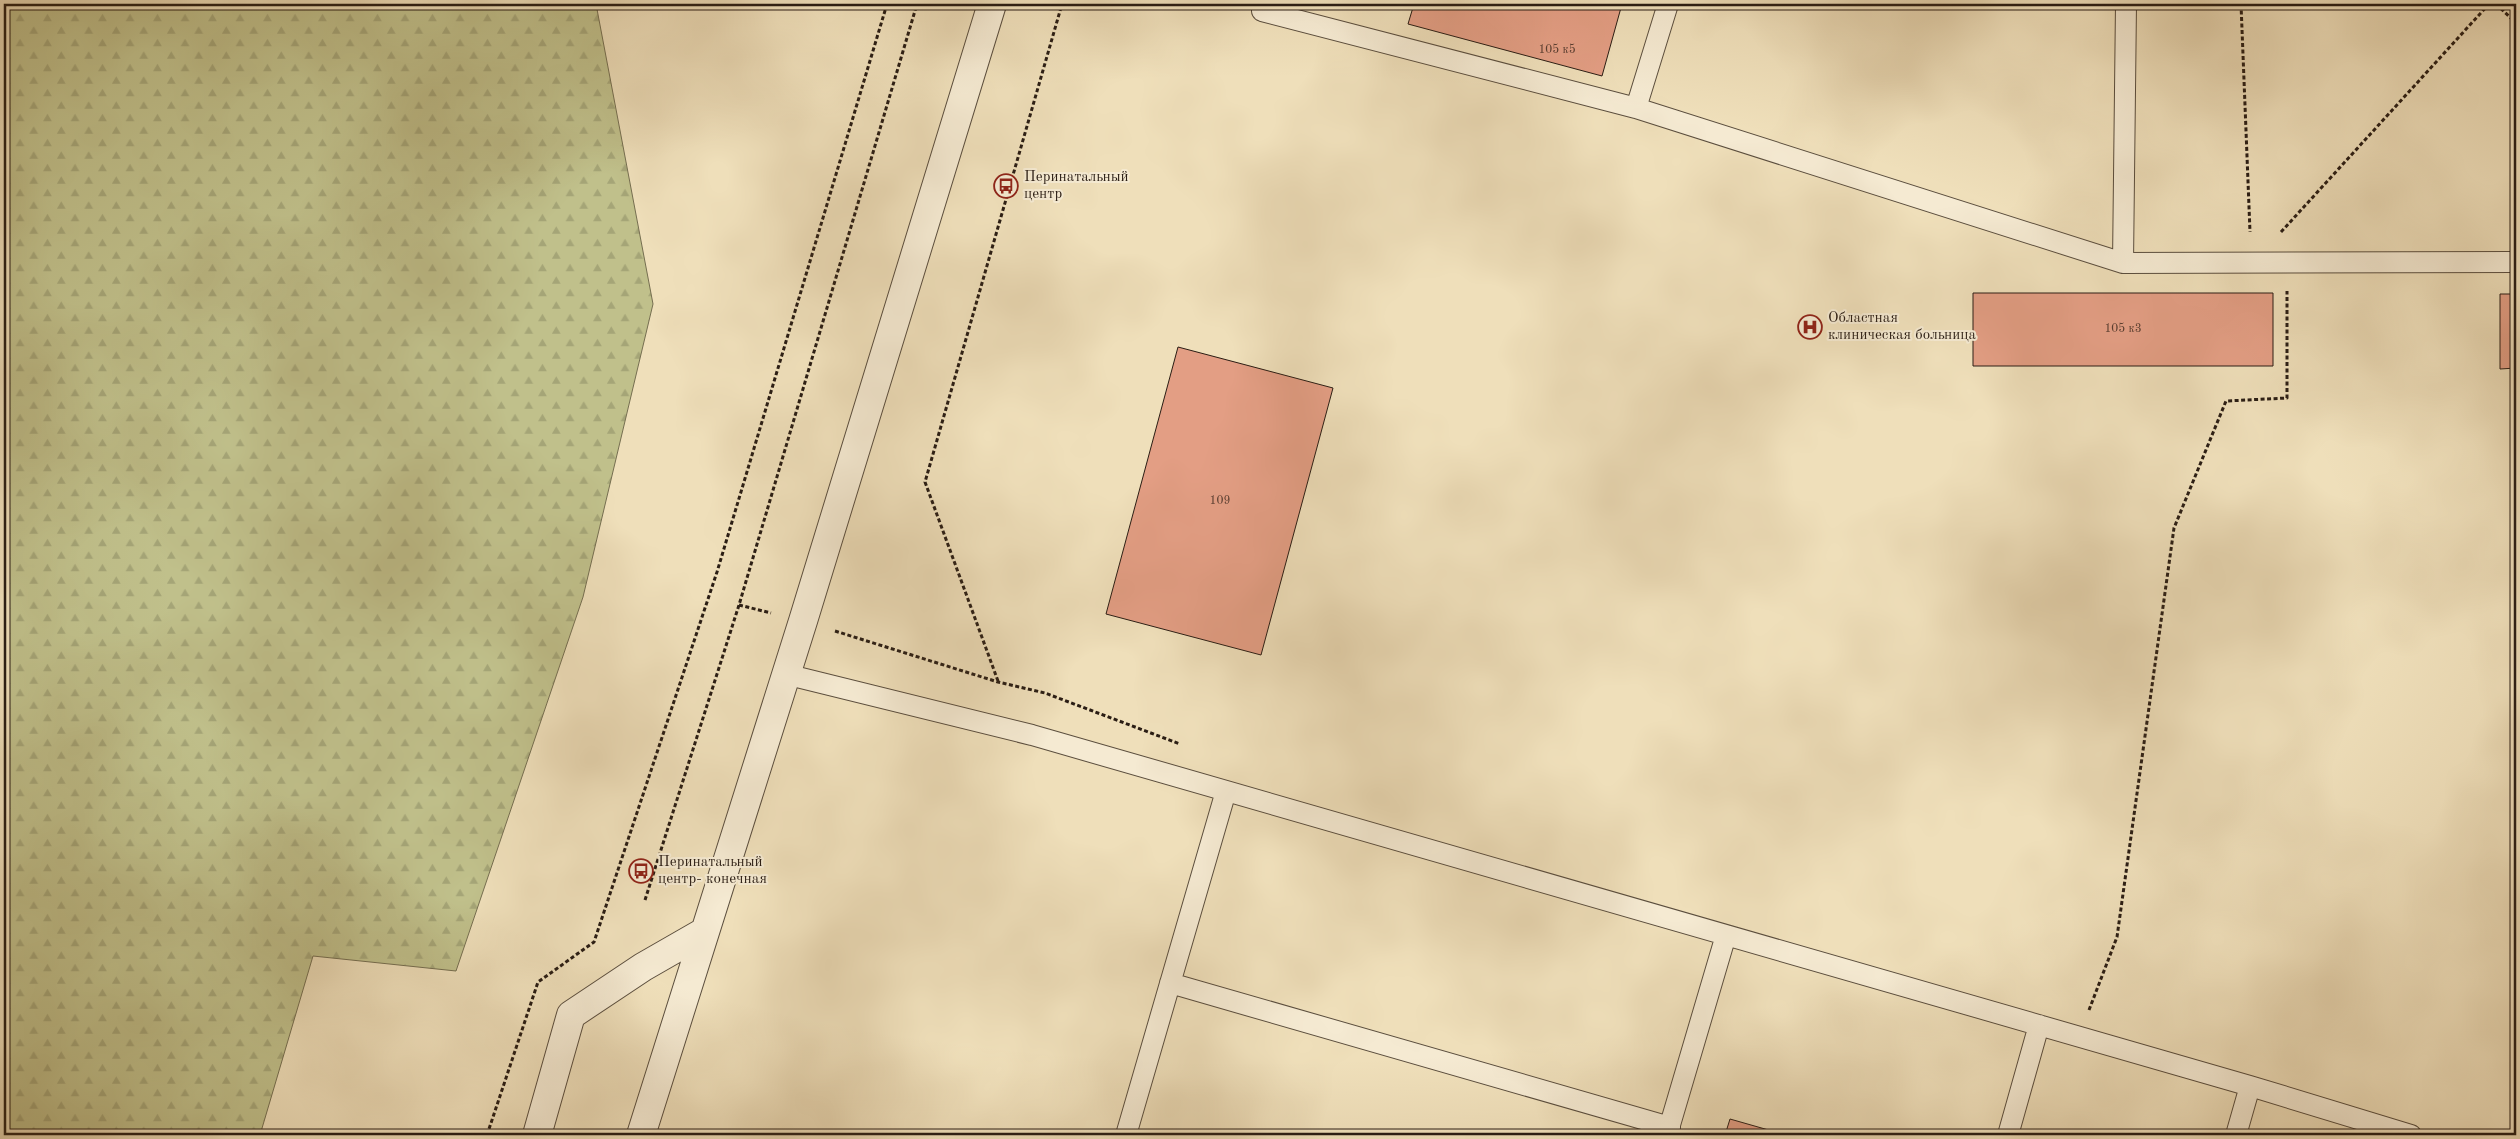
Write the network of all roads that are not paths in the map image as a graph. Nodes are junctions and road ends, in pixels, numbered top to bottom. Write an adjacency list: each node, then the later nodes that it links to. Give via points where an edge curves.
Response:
1 (992, 4): 8 (street)
2 (1264, 4): 5 (lane, via 1262,11)
3 (1668, 4): 5 (lane)
4 (2126, 4): 7 (lane)
5 (1636, 108): 7 (lane)
6 (2516, 262): 7 (lane)
7 (2123, 263)
8 (785, 674): 9 (lane, via 1032,735); 10 (street)
9 (1226, 791): 11 (lane); 12 (lane)
10 (704, 932): 16 (street, via 643,967 571,1015); 17 (street)
11 (1726, 935): 13 (lane); 15 (lane)
12 (1170, 983): 15 (lane); 18 (lane)
13 (2039, 1025): 14 (lane); 19 (lane)
14 (2250, 1086): 20 (lane); 21 (lane)
15 (1669, 1131)
16 (538, 1135)
17 (642, 1135)
18 (1126, 1135)
19 (2008, 1135)
20 (2236, 1135)
21 (2411, 1135)

